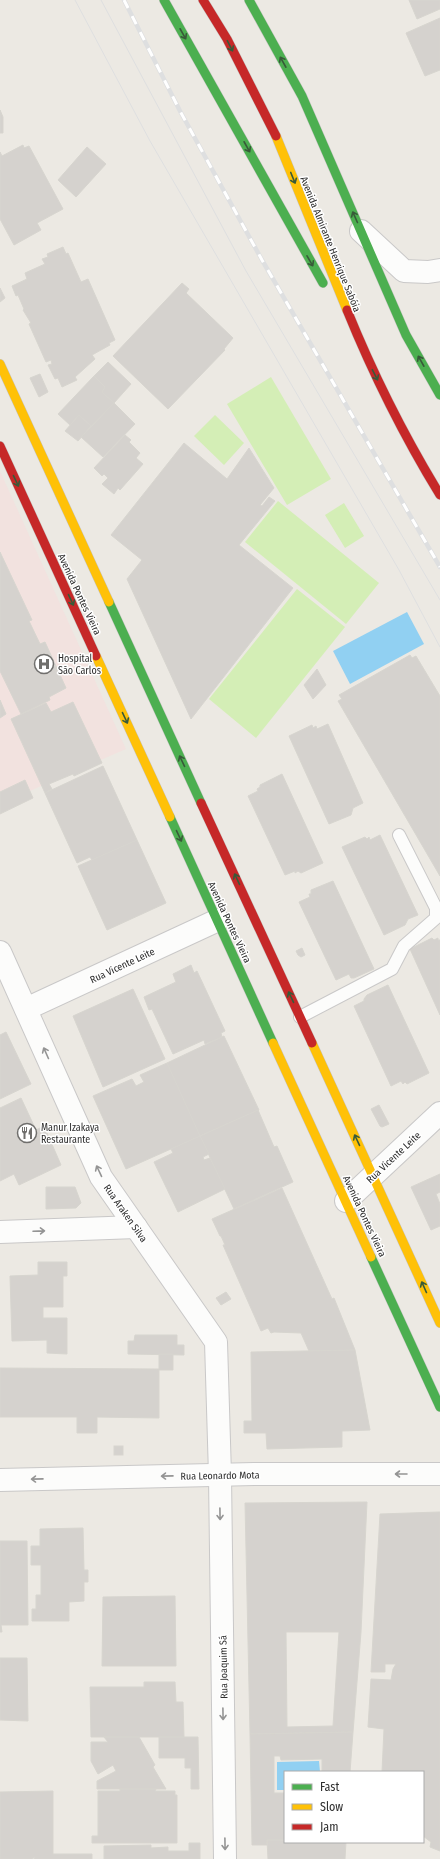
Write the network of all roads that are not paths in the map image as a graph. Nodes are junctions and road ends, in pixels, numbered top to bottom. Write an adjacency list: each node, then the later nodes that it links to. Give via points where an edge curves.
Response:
1 (164, 0): 6 (main road, one-way to 6)
2 (203, 0): 6 (main road, Avenida Almirante Henrique Sabóia, one-way to 6, via 227,39 273,129)
3 (249, 0): 4 (main road, one-way to 3, via 302,96)
4 (361, 231): 5 (street, via 404,271); 8 (main road, one-way to 4, via 406,335)
5 (440, 270)
6 (365, 355): 10 (main road, Avenida Almirante Henrique Sabóia, one-way to 10, via 412,449)
7 (0, 364): 15 (main road, one-way to 7)
8 (440, 395)
9 (0, 446): 12 (main road, Avenida Pontes Vieira, one-way to 12)
10 (440, 495)
11 (398, 835): 15 (lane, via 436,908 436,918 404,946 392,969)
12 (218, 920): 14 (street, Rua Vicente Leite); 18 (main road, Avenida Pontes Vieira)
13 (0, 952): 14 (street, Rua Araken Silva)
14 (26, 1009): 19 (street, Rua Araken Silva, one-way to 14, via 101,1177)
15 (300, 1017): 17 (main road, one-way to 15)
16 (440, 1112): 17 (street, Rua Vicente Leite)
17 (373, 1176): 18 (street, Rua Vicente Leite); 21 (main road, one-way to 17)
18 (346, 1201): 22 (main road, Avenida Pontes Vieira)
19 (136, 1227): 20 (street, one-way to 19); 24 (street, Rua Araken Silva, via 216,1342)
20 (0, 1232)
21 (440, 1323)
22 (440, 1407)
23 (440, 1474): 24 (street, Rua Leonardo Mota, one-way to 24)
24 (220, 1475): 25 (street, Rua Leonardo Mota, one-way to 25); 26 (street, Rua Joaquim Sá, one-way to 26)
25 (0, 1480)
26 (225, 1859)

